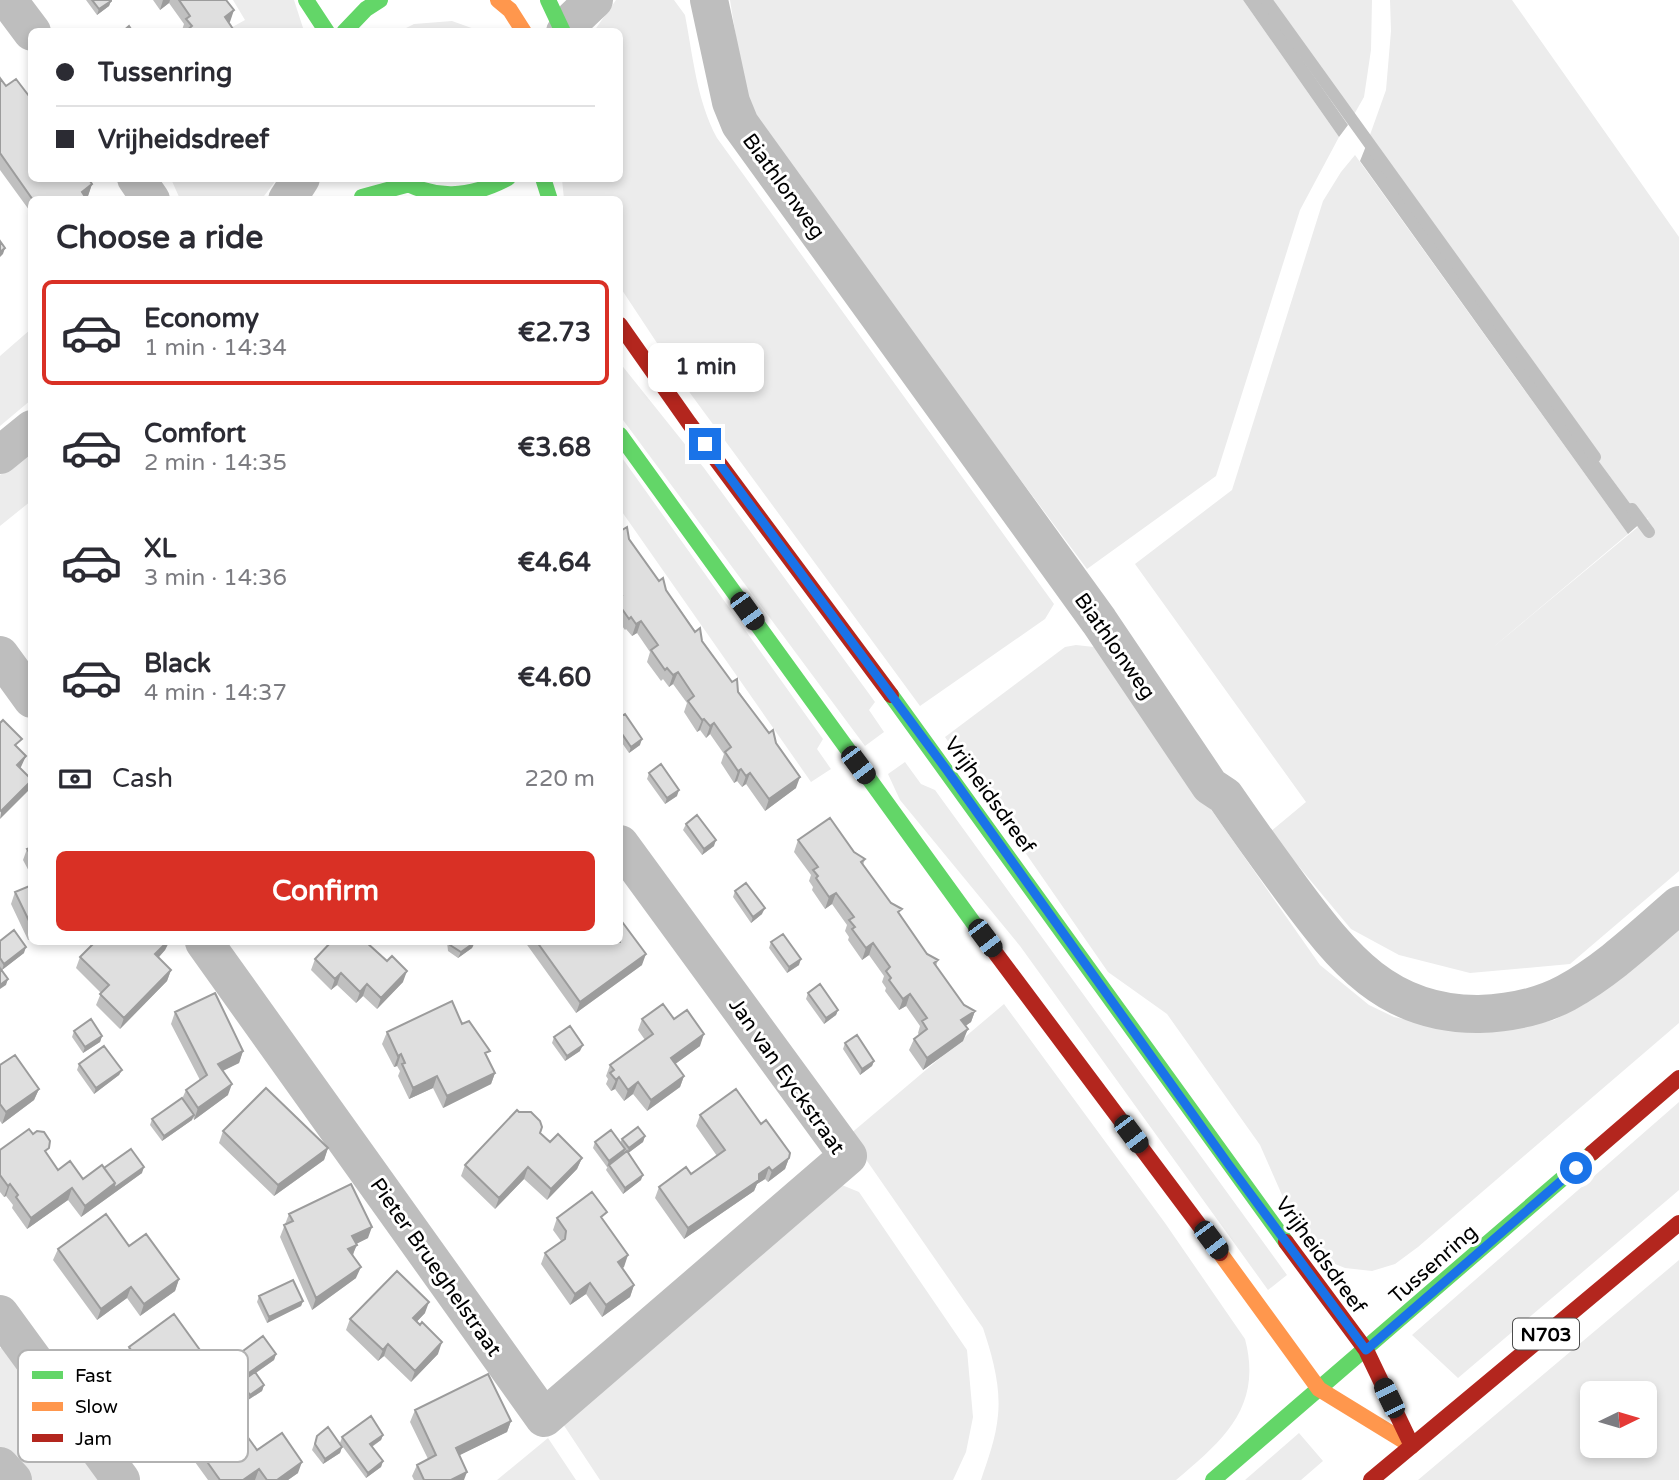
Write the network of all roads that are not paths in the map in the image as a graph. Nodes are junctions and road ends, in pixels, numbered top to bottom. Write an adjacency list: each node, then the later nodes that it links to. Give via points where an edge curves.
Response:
1 (8, 0): 9 (street)
2 (306, 0): 10 (main road)
3 (380, 0): 8 (main road)
4 (498, 0): 11 (main road)
5 (548, 0): 12 (main road)
6 (594, 0): 13 (street)
7 (709, 0): 26 (street, Biathlonweg, via 740,124 1099,621 1210,786 1225,796 1350,963 1402,998 1430,1008 1474,1014 1510,1011 1550,1000 1589,980)
8 (347, 26)
9 (28, 28)
10 (324, 28)
11 (521, 28)
12 (562, 28)
13 (567, 28)
14 (401, 182): 16 (main road); 17 (main road)
15 (508, 182): 18 (main road)
16 (359, 196)
17 (441, 196)
18 (456, 196)
19 (623, 329): 33 (main road, Vrijheidsdreef)
20 (28, 432): 22 (street)
21 (623, 439): 34 (main road)
22 (0, 455)
23 (0, 655): 24 (street)
24 (28, 694)
25 (623, 848): 30 (street, Jan van Eyckstraat, via 848,1156)
26 (1679, 905)
27 (206, 945): 30 (street, Pieter Brueghelstraat, via 544,1418)
28 (1679, 1078): 33 (main road, Tussenring)
29 (1679, 1223): 35 (main road, N703)
30 (705, 1279)
31 (0, 1314): 32 (street)
32 (26, 1350)
33 (1366, 1350): 34 (main road, Tussenring); 35 (main road, Vrijheidsdreef)
34 (1319, 1389): 35 (main road); 40 (main road, Tussenring)
35 (1412, 1446): 41 (main road, N703)
36 (108, 1462): 39 (street)
37 (0, 1466): 38 (street)
38 (13, 1480)
39 (121, 1480)
40 (1213, 1480)
41 (1371, 1480)

